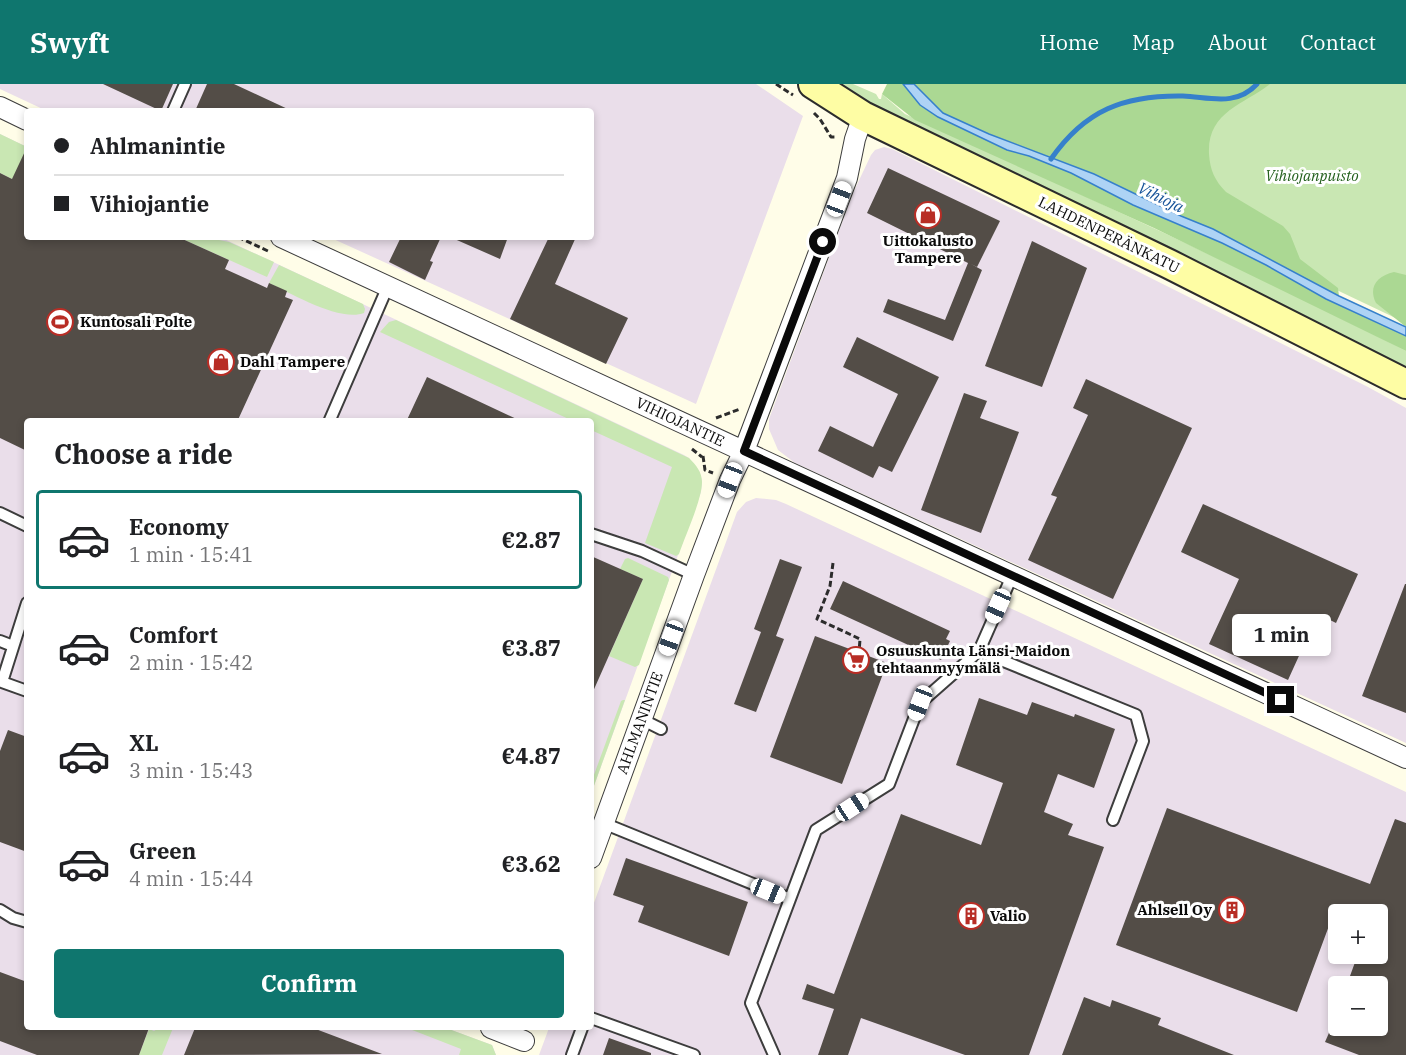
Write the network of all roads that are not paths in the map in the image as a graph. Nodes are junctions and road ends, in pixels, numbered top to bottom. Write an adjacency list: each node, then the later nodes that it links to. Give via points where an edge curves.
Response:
1 (185, 84): 4 (lane)
2 (807, 97): 6 (main road, LAHDENPERÄNKATU)
3 (0, 107): 5 (street)
4 (174, 108)
5 (24, 119)
6 (859, 128): 9 (main road, LAHDENPERÄNKATU, via 1170,264); 11 (street, AHLMANINTIE, via 847,178)
7 (288, 240): 8 (street, VIHIOJANTIE)
8 (388, 286): 10 (lane); 11 (street, VIHIOJANTIE)
9 (1406, 384)
10 (331, 418)
11 (744, 451): 15 (street, AHLMANINTIE); 16 (street, VIHIOJANTIE)
12 (0, 513): 13 (lane)
13 (24, 525)
14 (594, 535): 15 (lane, via 642,551)
15 (693, 575): 23 (street, AHLMANINTIE)
16 (1012, 576): 20 (lane); 25 (street, VIHIOJANTIE)
17 (24, 612): 19 (lane)
18 (0, 641): 19 (lane)
19 (13, 646): 21 (lane)
20 (980, 651): 26 (lane, via 1136,715 1143,741); 29 (lane, via 920,703 889,784 816,830)
21 (1, 685): 22 (lane)
22 (24, 690)
23 (641, 719): 24 (lane); 27 (street, AHLMANINTIE)
24 (662, 729)
25 (1406, 758)
26 (1113, 820)
27 (603, 823): 28 (street, AHLMANINTIE); 29 (lane)
28 (594, 849)
29 (790, 899): 38 (lane, via 751,1003)
30 (0, 910): 31 (lane)
31 (24, 921)
32 (594, 1019): 37 (lane)
33 (496, 1030): 35 (street)
34 (581, 1030): 36 (lane)
35 (524, 1041)
36 (572, 1055)
37 (694, 1055)
38 (774, 1055)

